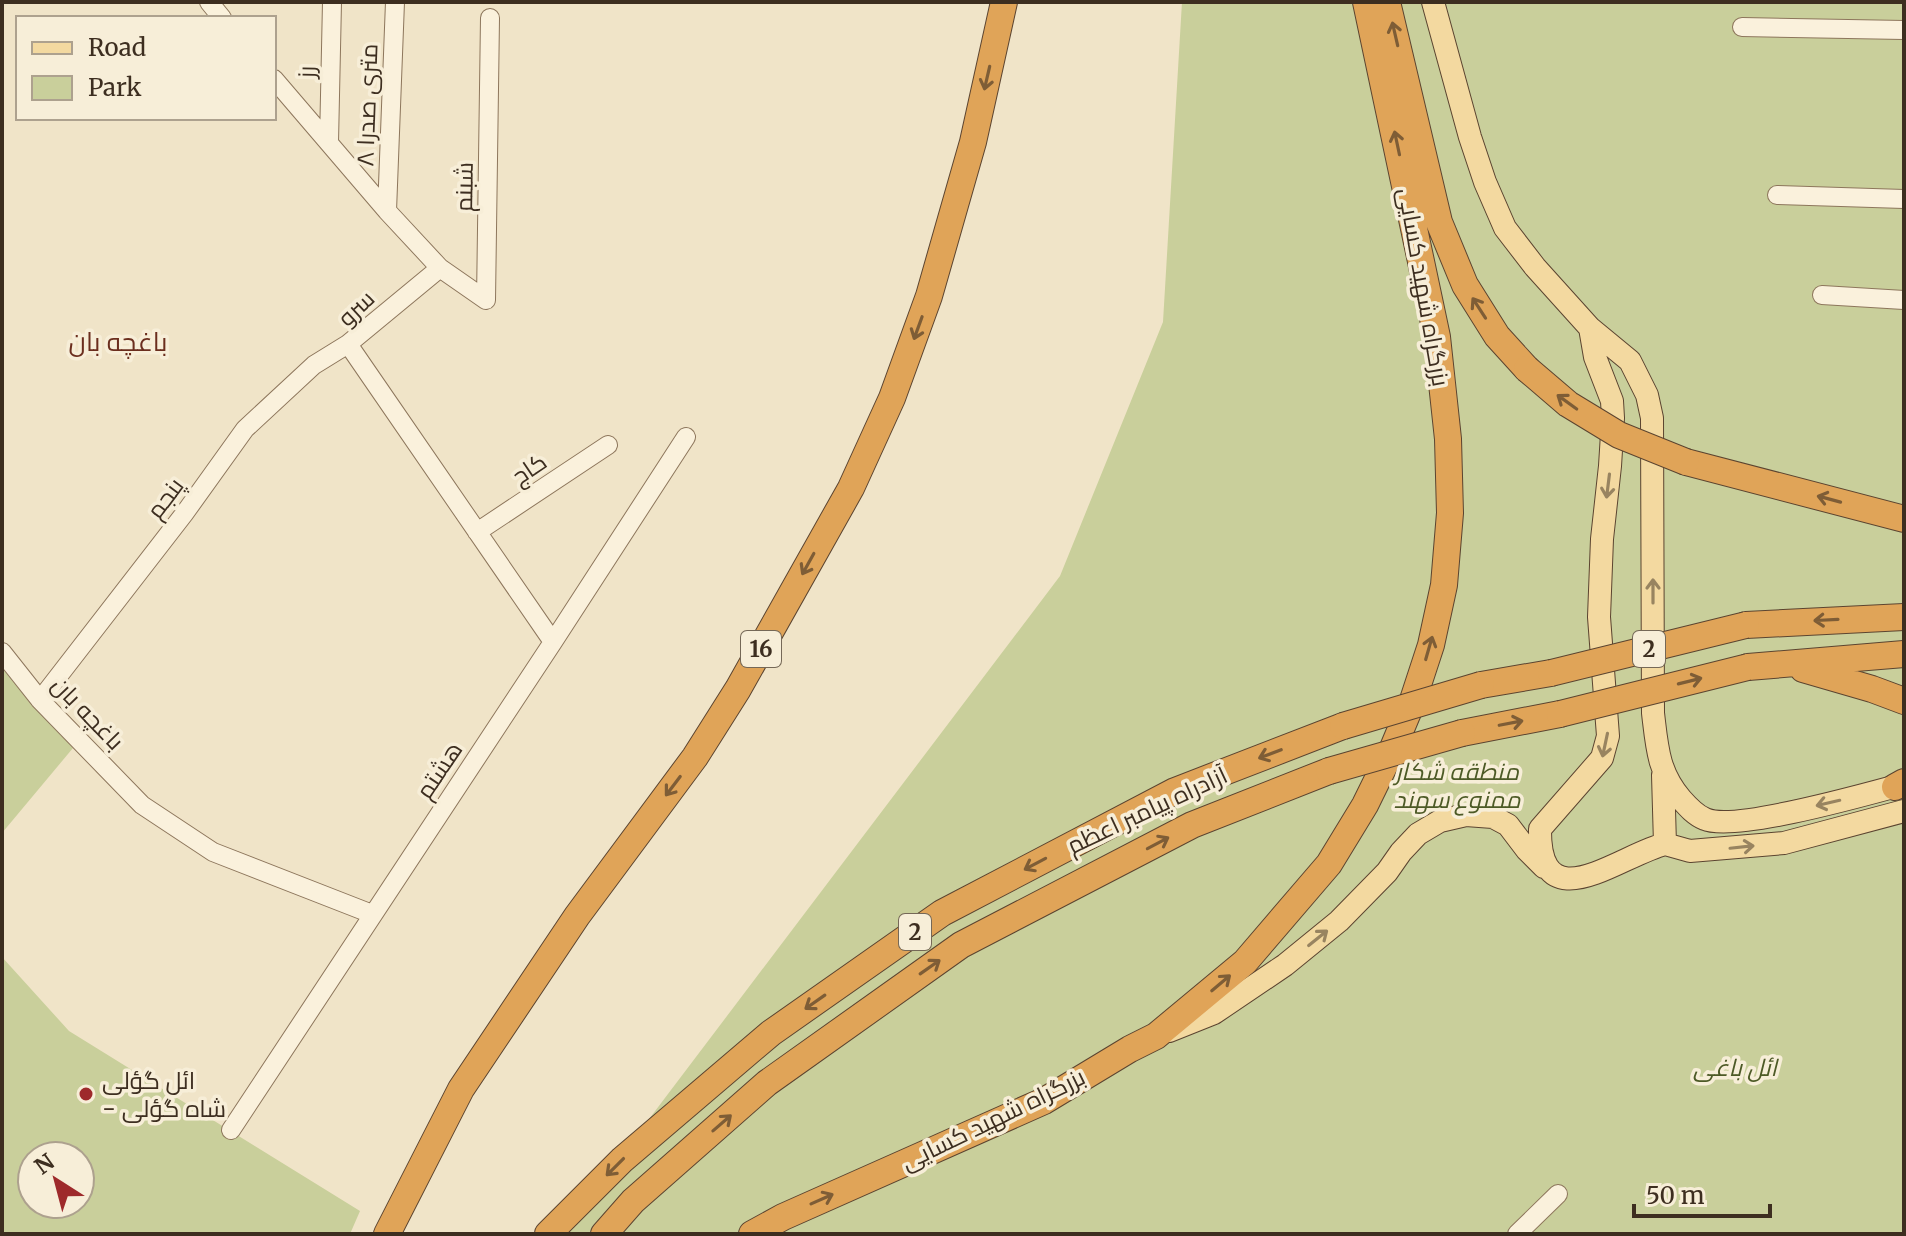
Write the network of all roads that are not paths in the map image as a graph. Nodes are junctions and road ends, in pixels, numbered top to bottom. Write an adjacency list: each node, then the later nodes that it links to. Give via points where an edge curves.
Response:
1 (332, 2): 11 (street, رز)
2 (395, 2): 14 (street, ۸ متری صدرا)
3 (1004, 2): 39 (highway, 16, one-way to 39, via 973,142 929,296 892,398 851,488 695,757 577,916 461,1089)
4 (1366, 2): 36 (highway, بزرگراه شهید کسایی, one-way to 4, via 1245,962 1329,864 1365,805 1413,700 1444,585 1450,513 1448,439 1437,337)
5 (1387, 2): 22 (highway, one-way to 5, bridge, via 1686,462 1619,435 1568,404 1527,369 1497,336 1465,285 1439,222)
6 (1433, 2): 18 (main road, via 1470,137 1505,228)
7 (490, 18): 15 (street, شبنم, via 486,300)
8 (1742, 27): 9 (street)
9 (1904, 30)
10 (276, 81): 11 (street)
11 (329, 142): 14 (street)
12 (1777, 195): 13 (street)
13 (1904, 199)
14 (387, 211): 15 (street)
15 (440, 268): 19 (street, سرو)
16 (1822, 295): 17 (street)
17 (1904, 300)
18 (1590, 328): 31 (main road, one-way to 18, via 1653,713 1652,418 1630,361); 34 (main road, one-way to 34, via 1613,418 1599,617 1608,736 1602,758 1540,829 1539,850)
19 (348, 344): 23 (street, سرو); 29 (street, پنجم, via 314,365 245,429)
20 (686, 437): 25 (street, هشتم)
21 (608, 445): 23 (street, کاج)
22 (1904, 519)
23 (477, 532): 25 (street, سرو)
24 (1904, 617): 40 (highway, آزادراه پیامبر اعظم / 2, one-way to 40, bridge, via 1746,625 1481,685 1343,726 1175,791 942,913 771,1033 622,1160)
25 (553, 642): 35 (street, هشتم)
26 (2, 652): 29 (street, باغچه بان)
27 (1904, 654): 28 (highway, آزادراه پیامبر اعظم / 2)
28 (1784, 663): 30 (highway); 41 (highway, آزادراه پیامبر اعظم / 2, one-way to 28, bridge, via 633,1201 767,1083 961,945 1192,825 1329,771 1462,733)
29 (40, 700): 35 (street, باغچه بان, via 142,805 213,852)
30 (1904, 701)
31 (1662, 770): 32 (main road, one-way to 31, via 1726,822 1706,820 1692,811); 33 (main road)
32 (1902, 791): 33 (main road, one-way to 32, via 1690,851 1784,843)
33 (1665, 844): 34 (main road, via 1598,873 1573,879)
34 (1557, 876): 36 (main road, one-way to 34, via 1214,1013 1285,965 1339,921 1418,834 1440,821 1466,815 1493,817 1508,825)
35 (372, 914): 37 (street, هشتم)
36 (1156, 1036): 42 (highway, بزرگراه شهید کسایی, one-way to 36, via 1044,1101)
37 (231, 1130)
38 (1558, 1194): 43 (street)
39 (387, 1234)
40 (548, 1234)
41 (604, 1234)
42 (752, 1234)
43 (1517, 1234)

